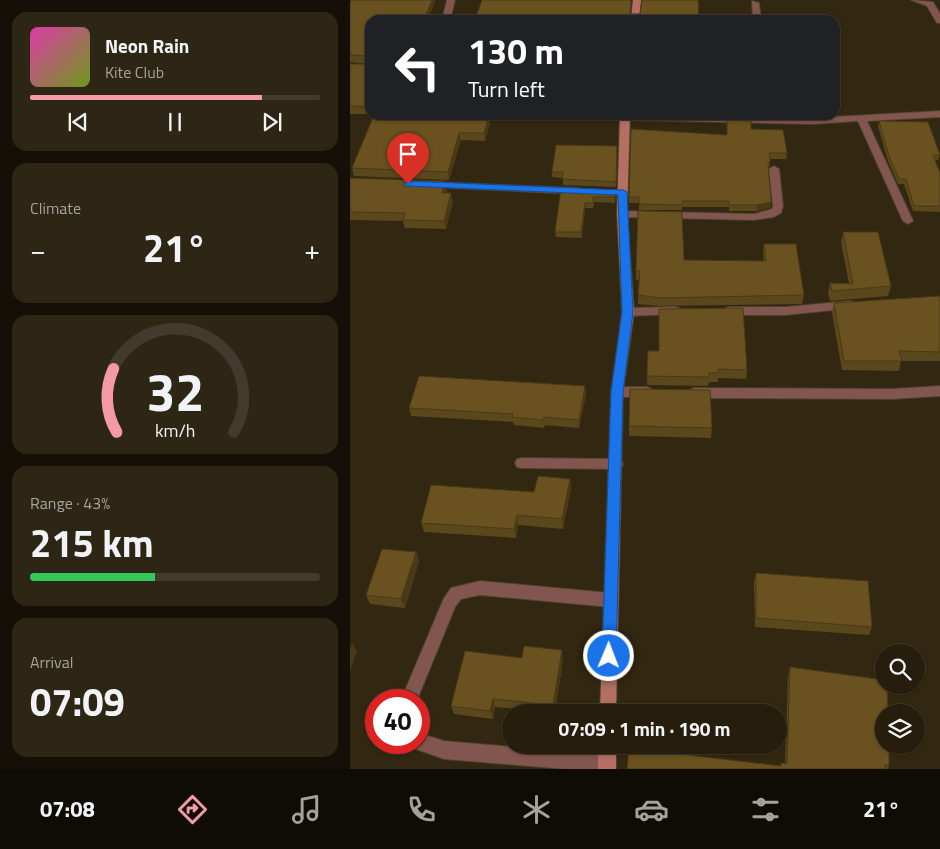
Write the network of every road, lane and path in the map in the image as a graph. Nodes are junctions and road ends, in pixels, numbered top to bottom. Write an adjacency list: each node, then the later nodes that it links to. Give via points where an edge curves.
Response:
1 (451, 0): 5 (street)
2 (637, 0): 6 (street)
3 (915, 0): 8 (street, via 930,4)
4 (755, 3): 7 (street)
5 (447, 15)
6 (636, 15)
7 (756, 15)
8 (940, 21)
9 (940, 114): 11 (street)
10 (840, 118): 11 (street)
11 (861, 118): 17 (street)
12 (625, 120): 16 (street, via 618,192)
13 (774, 169): 16 (street, via 778,206 777,211 770,215)
14 (418, 184): 15 (street)
15 (594, 191)
16 (622, 214): 21 (street)
17 (908, 221)
18 (863, 304): 20 (street, via 785,311)
19 (686, 311): 21 (street)
20 (716, 311)
21 (628, 312): 23 (street)
22 (940, 391): 25 (street, via 892,394)
23 (617, 392): 24 (street); 27 (street)
24 (656, 392)
25 (686, 392)
26 (522, 463): 27 (street)
27 (616, 464): 28 (street)
28 (610, 600): 29 (street, via 480,588 456,593); 30 (street)
29 (414, 689)
30 (608, 704)
31 (430, 746): 32 (street, via 444,750)
32 (607, 766)

